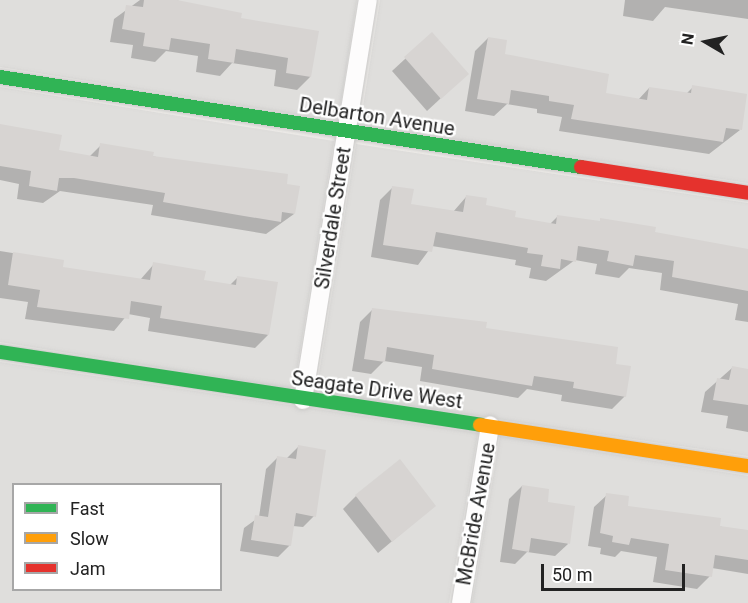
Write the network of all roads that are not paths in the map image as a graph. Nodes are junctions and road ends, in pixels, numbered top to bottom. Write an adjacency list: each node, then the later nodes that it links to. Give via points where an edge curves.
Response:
1 (368, 0): 3 (street, Silverdale Street)
2 (0, 77): 3 (street, Delbarton Avenue)
3 (347, 133): 4 (street, Delbarton Avenue); 6 (street, Silverdale Street)
4 (748, 193)
5 (0, 352): 6 (street, Seagate Drive West)
6 (303, 400): 7 (street, Seagate Drive West)
7 (490, 425): 8 (street, Seagate Drive West); 9 (street, McBride Avenue)
8 (748, 466)
9 (460, 603)

